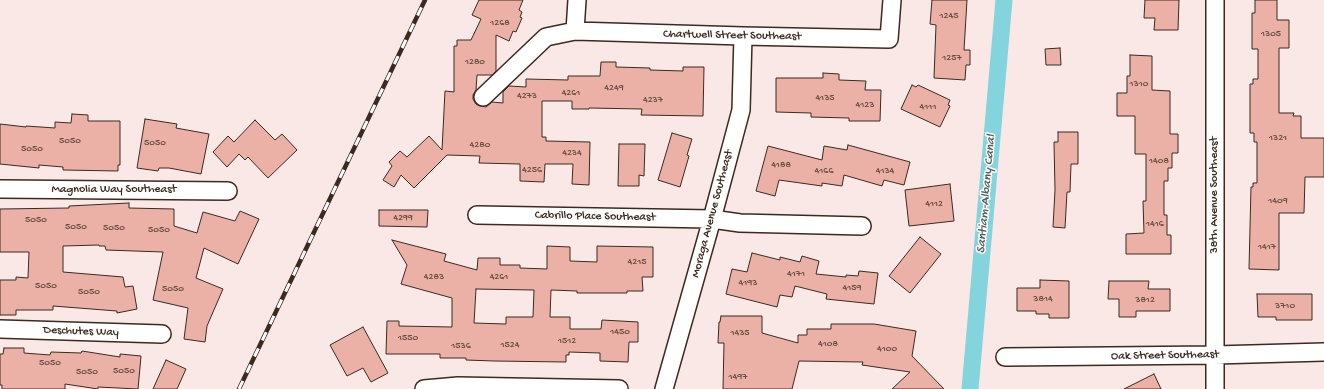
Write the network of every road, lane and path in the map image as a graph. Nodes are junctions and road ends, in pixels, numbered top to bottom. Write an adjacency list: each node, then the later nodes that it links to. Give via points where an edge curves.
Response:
1 (577, 0): 4 (street)
2 (892, 0): 5 (street, Chartwell Street Southeast, via 889,39)
3 (1216, 0): 15 (street, 38th Avenue Southeast)
4 (575, 31): 5 (street, Chartwell Street Southeast); 6 (street, Chartwell Street Southeast, via 546,37)
5 (743, 36): 10 (street, Moraga Avenue Southeast, via 741,110)
6 (483, 97)
7 (0, 189): 8 (street, Magnolia Way Southeast)
8 (228, 191)
9 (477, 215): 10 (street, Cabrillo Place Southeast)
10 (712, 219): 11 (street, Cabrillo Place Southeast, via 740,224); 19 (street, Moraga Avenue Southeast)
11 (862, 226)
12 (0, 329): 13 (street, Deschutes Way)
13 (162, 334)
14 (1324, 352): 15 (street, Oak Street Southeast)
15 (1215, 355): 16 (street, Oak Street Southeast); 20 (street, 38th Avenue Southeast)
16 (1005, 357)
17 (424, 389): 18 (street, via 458,386)
18 (619, 389)
19 (664, 389)
20 (1215, 389)

